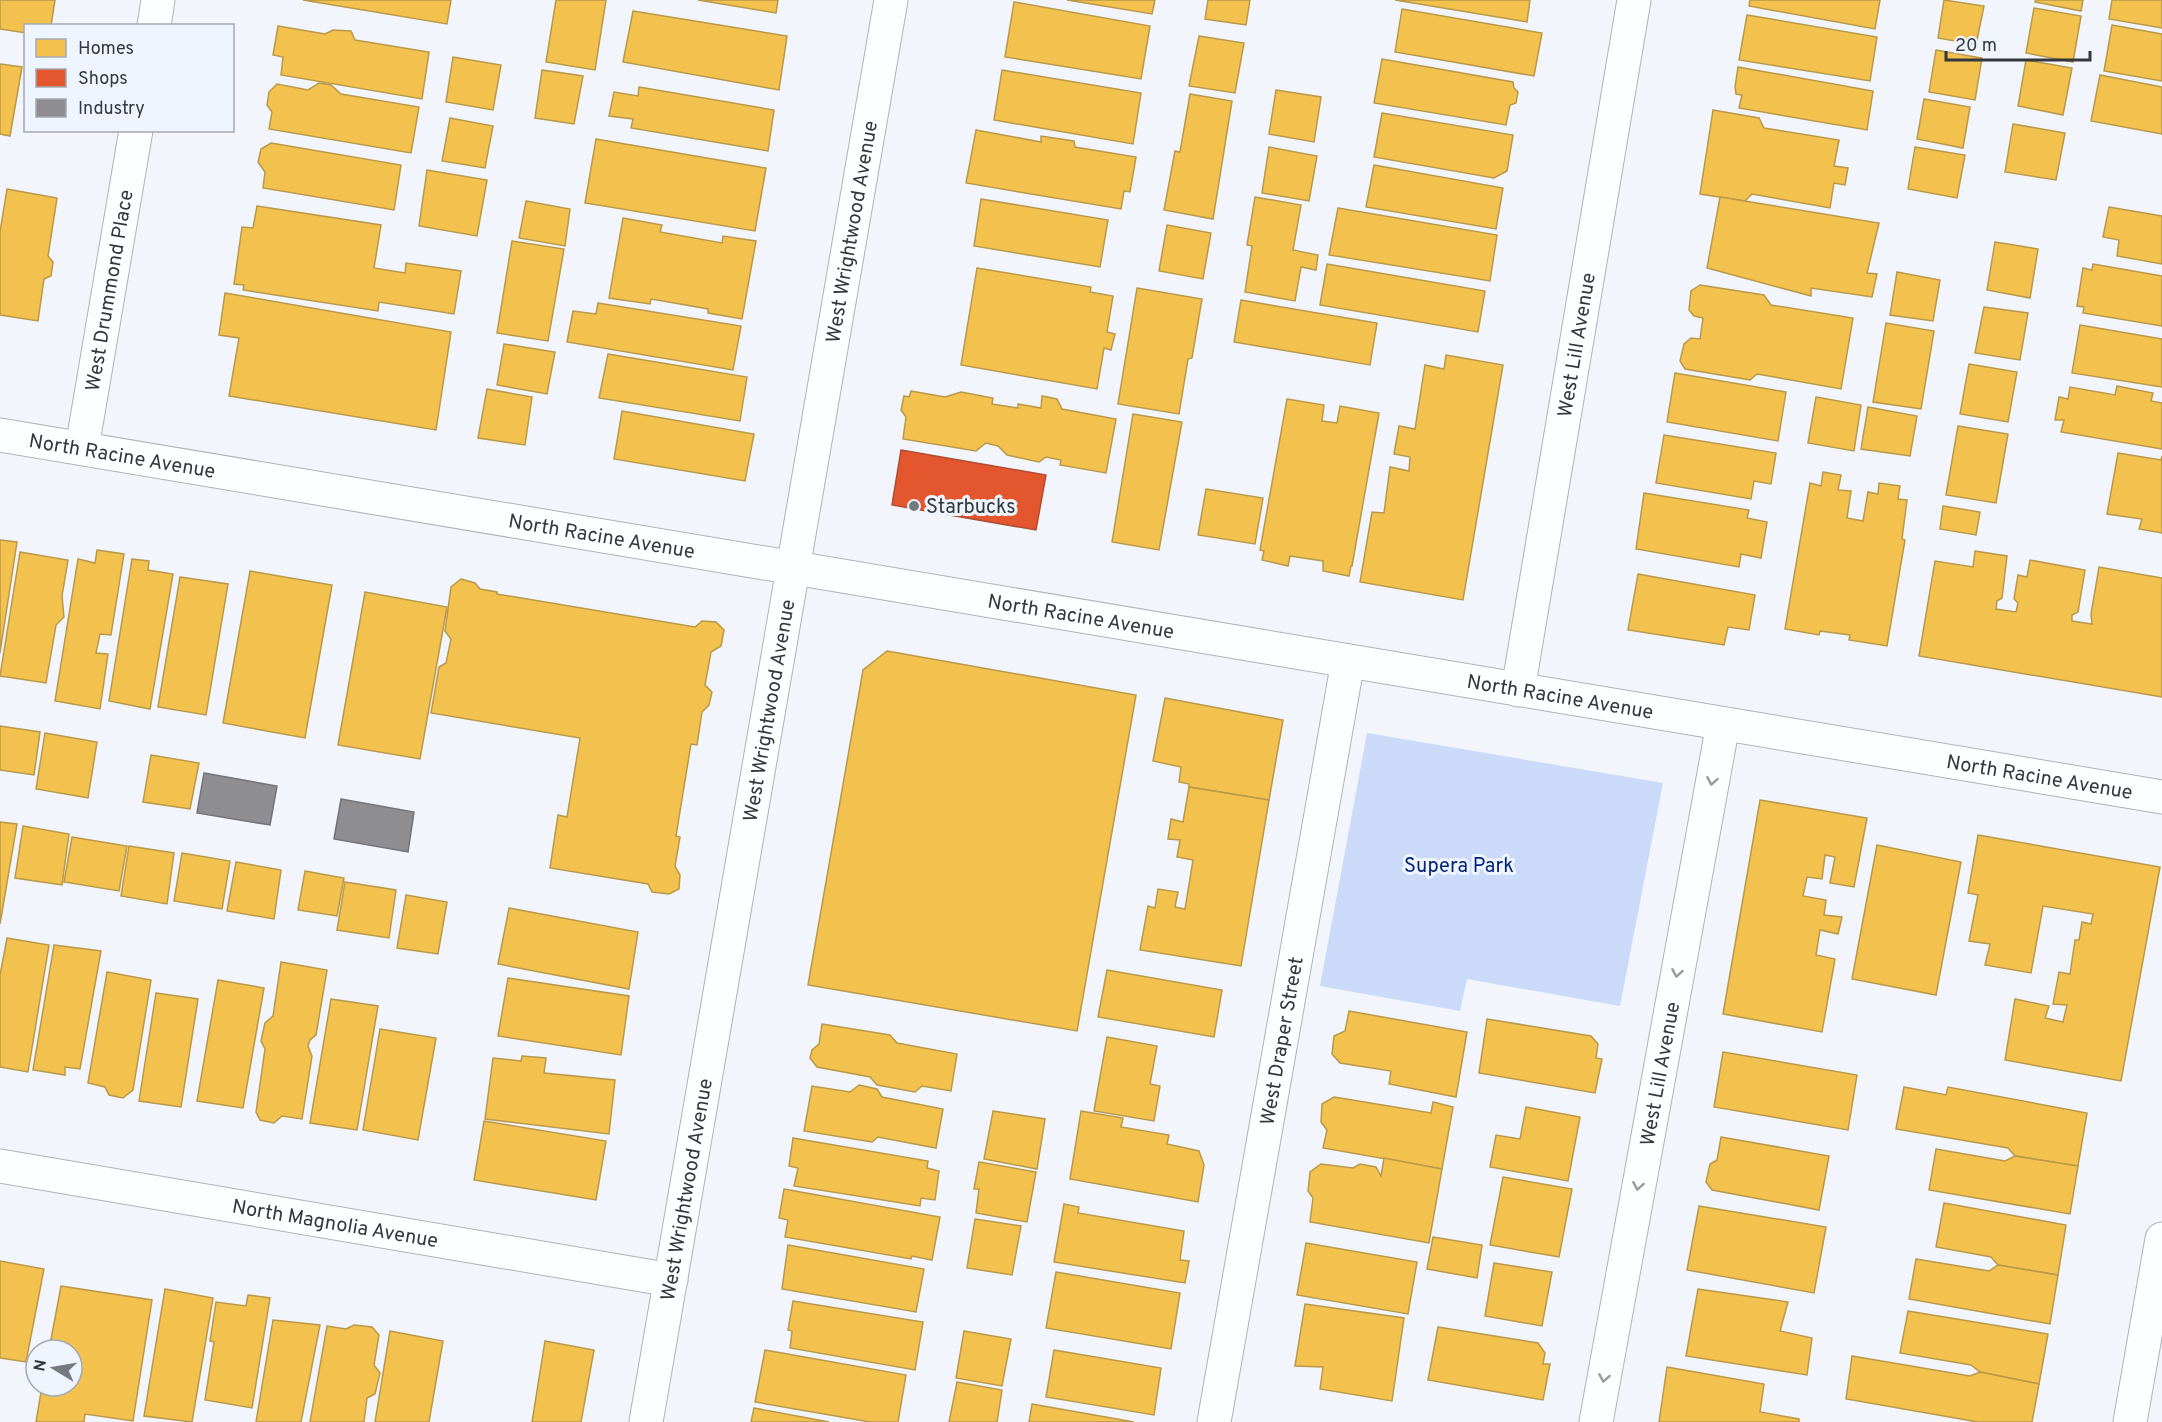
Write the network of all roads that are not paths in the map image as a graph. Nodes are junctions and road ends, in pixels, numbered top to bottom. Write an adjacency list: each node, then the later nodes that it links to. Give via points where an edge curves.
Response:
1 (158, 0): 4 (street)
2 (891, 0): 8 (street, West Wrightwood Avenue)
3 (1634, 0): 10 (street, West Lill Avenue)
4 (154, 24)
5 (136, 132): 7 (street, West Drummond Place)
6 (0, 435): 7 (street, North Racine Avenue)
7 (82, 448): 8 (street, North Racine Avenue)
8 (794, 568): 9 (street, North Racine Avenue); 15 (street, West Wrightwood Avenue)
9 (1348, 661): 10 (street, North Racine Avenue); 17 (street, West Draper Street)
10 (1518, 690): 11 (street, North Racine Avenue)
11 (1723, 724): 12 (street, North Racine Avenue); 18 (street, West Lill Avenue, one-way to 18)
12 (2162, 797)
13 (0, 1166): 15 (street, North Magnolia Avenue)
14 (2162, 1239): 19 (street)
15 (671, 1280): 16 (street, West Wrightwood Avenue)
16 (646, 1422)
17 (1214, 1422)
18 (1596, 1422)
19 (2130, 1422)

